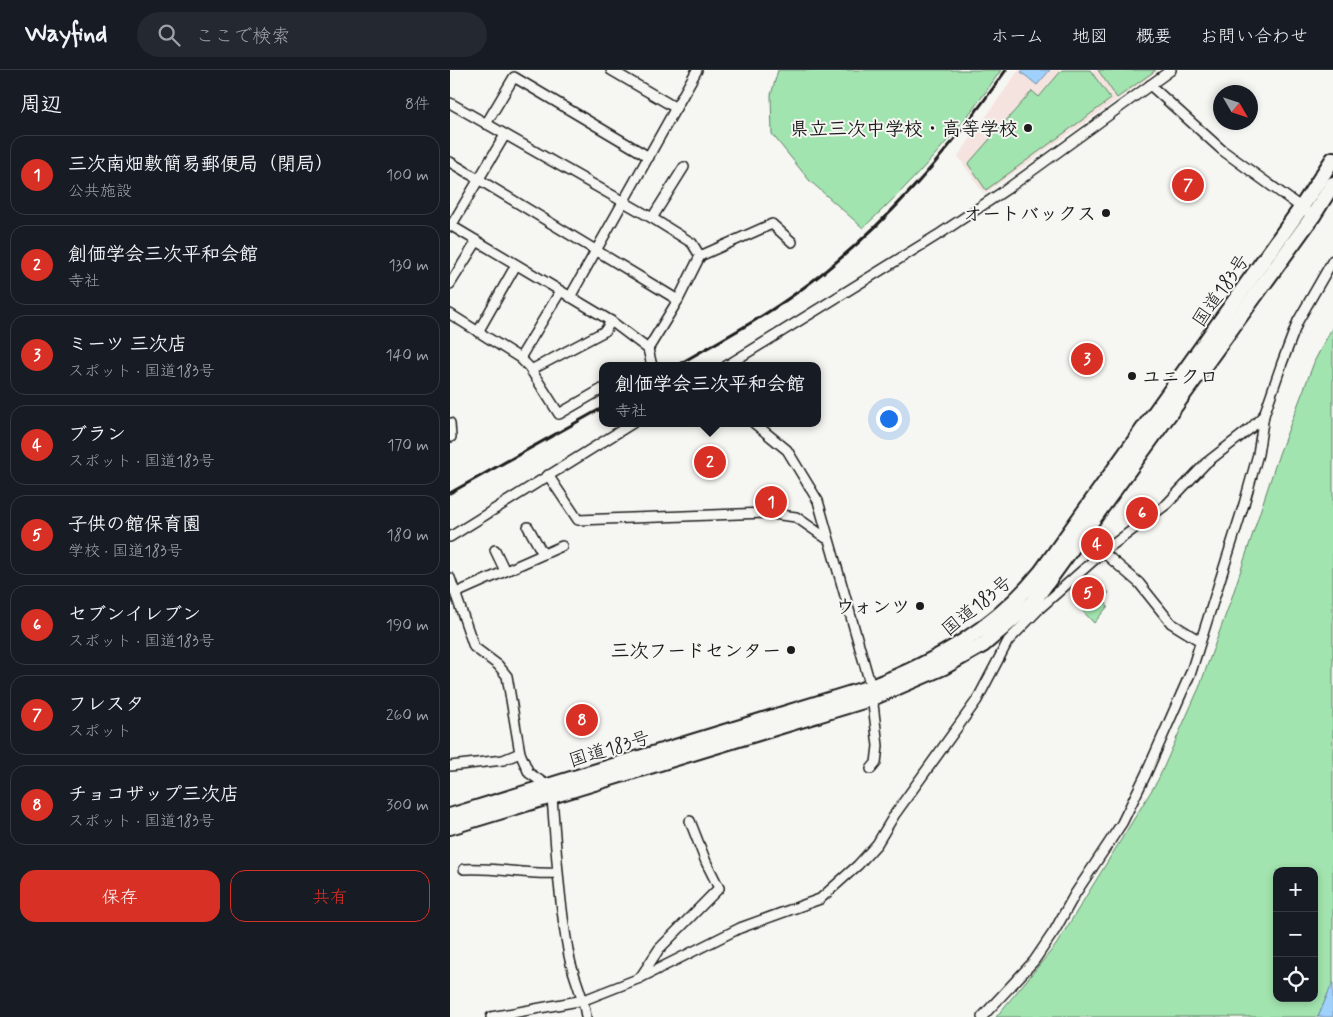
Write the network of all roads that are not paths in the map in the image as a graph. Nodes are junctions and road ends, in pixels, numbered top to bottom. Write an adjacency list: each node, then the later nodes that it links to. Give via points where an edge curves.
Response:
1 (611, 70): 7 (street)
2 (697, 70): 7 (street)
3 (1171, 70): 5 (street)
4 (516, 74): 8 (street); 10 (street)
5 (1150, 85): 17 (street, via 1222,150); 37 (street, via 941,233)
6 (450, 103): 8 (street)
7 (676, 108): 10 (street)
8 (486, 124): 9 (street)
9 (505, 134): 14 (street); 16 (street)
10 (649, 157): 16 (street)
11 (1333, 159): 17 (highway, 国道183号)
12 (450, 162): 14 (street)
13 (684, 166): 19 (street)
14 (479, 178): 20 (street); 23 (street)
15 (1333, 184): 18 (highway, 国道183号)
16 (623, 202): 19 (street); 23 (street)
17 (1301, 208): 18 (street); 56 (highway, 国道183号, via 1105,484)
18 (1313, 216): 56 (highway, 国道183号)
19 (652, 218): 24 (street, via 692,243)
20 (450, 225): 21 (street)
21 (477, 241): 26 (street); 27 (street)
22 (792, 242): 24 (street, via 772,224)
23 (598, 251): 29 (street); 30 (street)
24 (700, 256): 30 (street)
25 (1333, 260): 40 (street, via 1298,321)
26 (516, 265): 28 (street); 33 (street)
27 (450, 284)
28 (560, 292): 29 (street); 35 (street)
29 (570, 298): 32 (street)
30 (678, 300): 34 (street)
31 (450, 314): 33 (street)
32 (611, 321): 34 (street); 38 (street, via 605,331)
33 (478, 332): 35 (street)
34 (648, 349): 36 (street)
35 (520, 358): 38 (street)
36 (648, 362)
37 (732, 362)
38 (531, 370): 39 (street, via 559,414)
39 (599, 391)
40 (1264, 415): 51 (street, via 1206,463 1167,504); 57 (street, via 1258,454)
41 (450, 423): 44 (street)
42 (626, 427): 45 (street)
43 (759, 427): 48 (street, via 787,450 818,501)
44 (451, 437)
45 (548, 475): 47 (street); 48 (street, via 578,520 765,513 796,517)
46 (528, 527): 52 (street)
47 (450, 537)
48 (826, 538): 58 (street, via 840,575)
49 (562, 546): 52 (street)
50 (495, 550): 53 (street)
51 (1103, 552): 56 (street); 57 (street, via 1139,583 1171,623)
52 (543, 554): 53 (street)
53 (505, 571): 55 (street)
54 (450, 578): 55 (street)
55 (456, 593): 59 (street, via 474,647 507,676)
56 (1032, 601): 58 (highway, 国道183号, via 936,659); 68 (street, via 977,700 877,844 858,866 820,899 740,928)
57 (1200, 641): 72 (street, via 1174,714 1122,823 1034,961)
58 (870, 693): 61 (street, via 878,746 876,763); 62 (highway, 国道183号)
59 (520, 753): 60 (street, via 502,760); 62 (street, via 529,773)
60 (450, 766)
61 (871, 769)
62 (550, 792): 63 (highway, 国道183号); 65 (highway, 国道183号); 67 (street)
63 (450, 816)
64 (690, 821): 68 (street, via 719,888 659,949)
65 (450, 827)
66 (464, 868): 67 (street, via 526,874)
67 (557, 873): 69 (street, via 568,953)
68 (640, 978): 69 (street)
69 (584, 1000): 70 (street); 71 (street)
70 (491, 1017)
71 (586, 1017)
72 (982, 1017)

